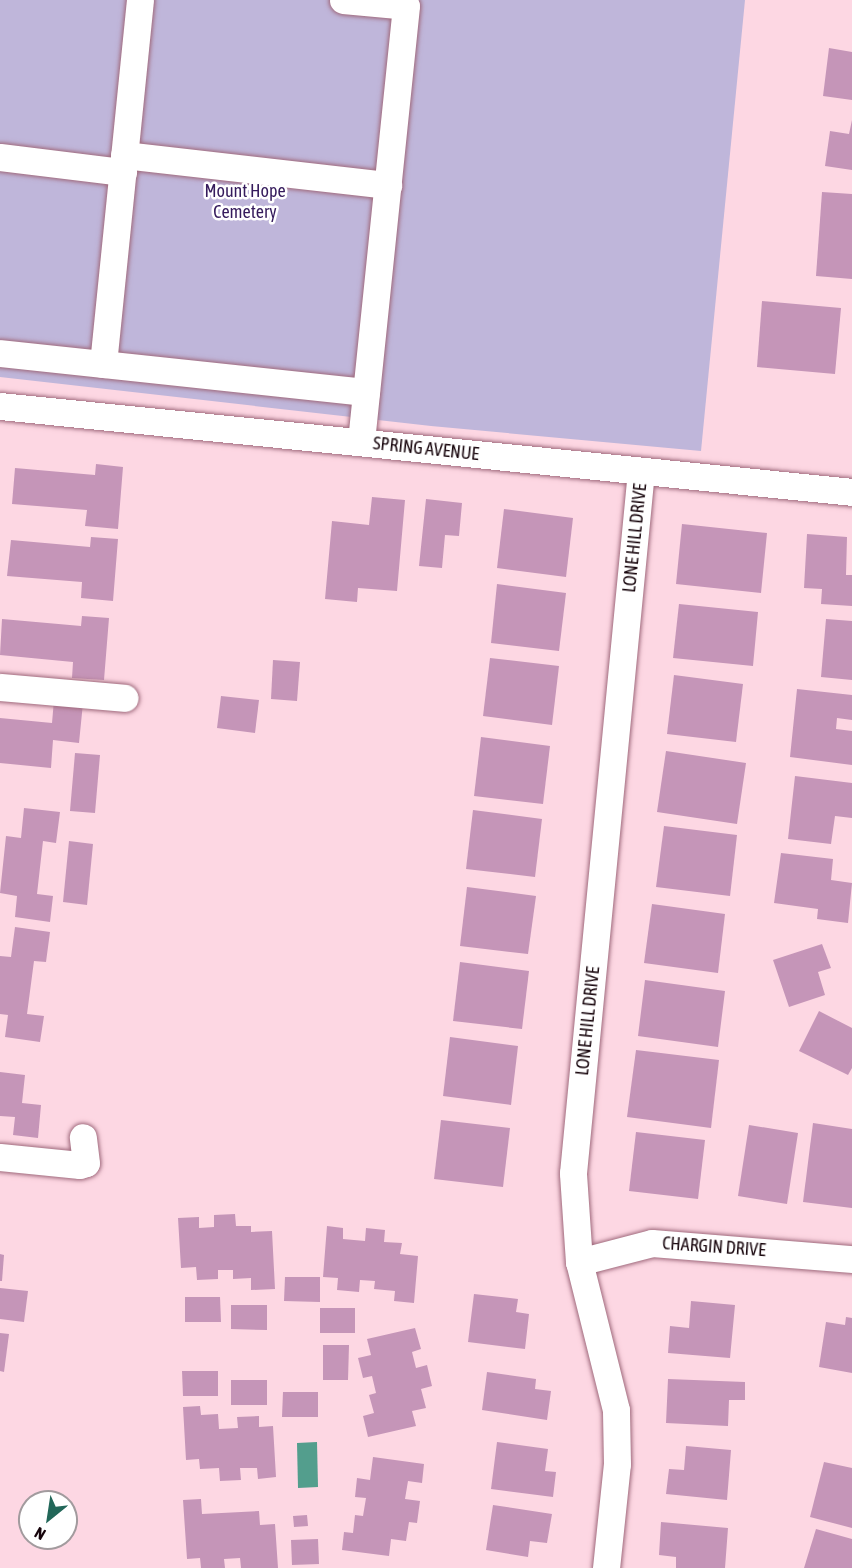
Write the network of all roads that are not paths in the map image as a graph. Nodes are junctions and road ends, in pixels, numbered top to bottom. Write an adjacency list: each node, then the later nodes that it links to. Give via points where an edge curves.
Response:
1 (140, 0): 4 (street)
2 (343, 0): 5 (street, via 406,6)
3 (0, 157): 4 (street)
4 (124, 164): 5 (street); 7 (street)
5 (388, 185): 8 (street)
6 (0, 353): 7 (street)
7 (103, 364): 8 (street)
8 (366, 392): 10 (street)
9 (0, 406): 10 (street, SPRING AVENUE)
10 (361, 442): 11 (street, SPRING AVENUE)
11 (642, 471): 12 (street, SPRING AVENUE); 18 (street, LONE HILL DRIVE, via 573,1173)
12 (852, 492)
13 (0, 687): 14 (street)
14 (125, 698)
15 (83, 1137): 16 (street, via 86,1163 80,1165)
16 (0, 1157)
17 (852, 1259): 18 (street, CHARGIN DRIVE, via 652,1243)
18 (579, 1262): 19 (street, LONE HILL DRIVE, via 616,1410 617,1464)
19 (606, 1568)

